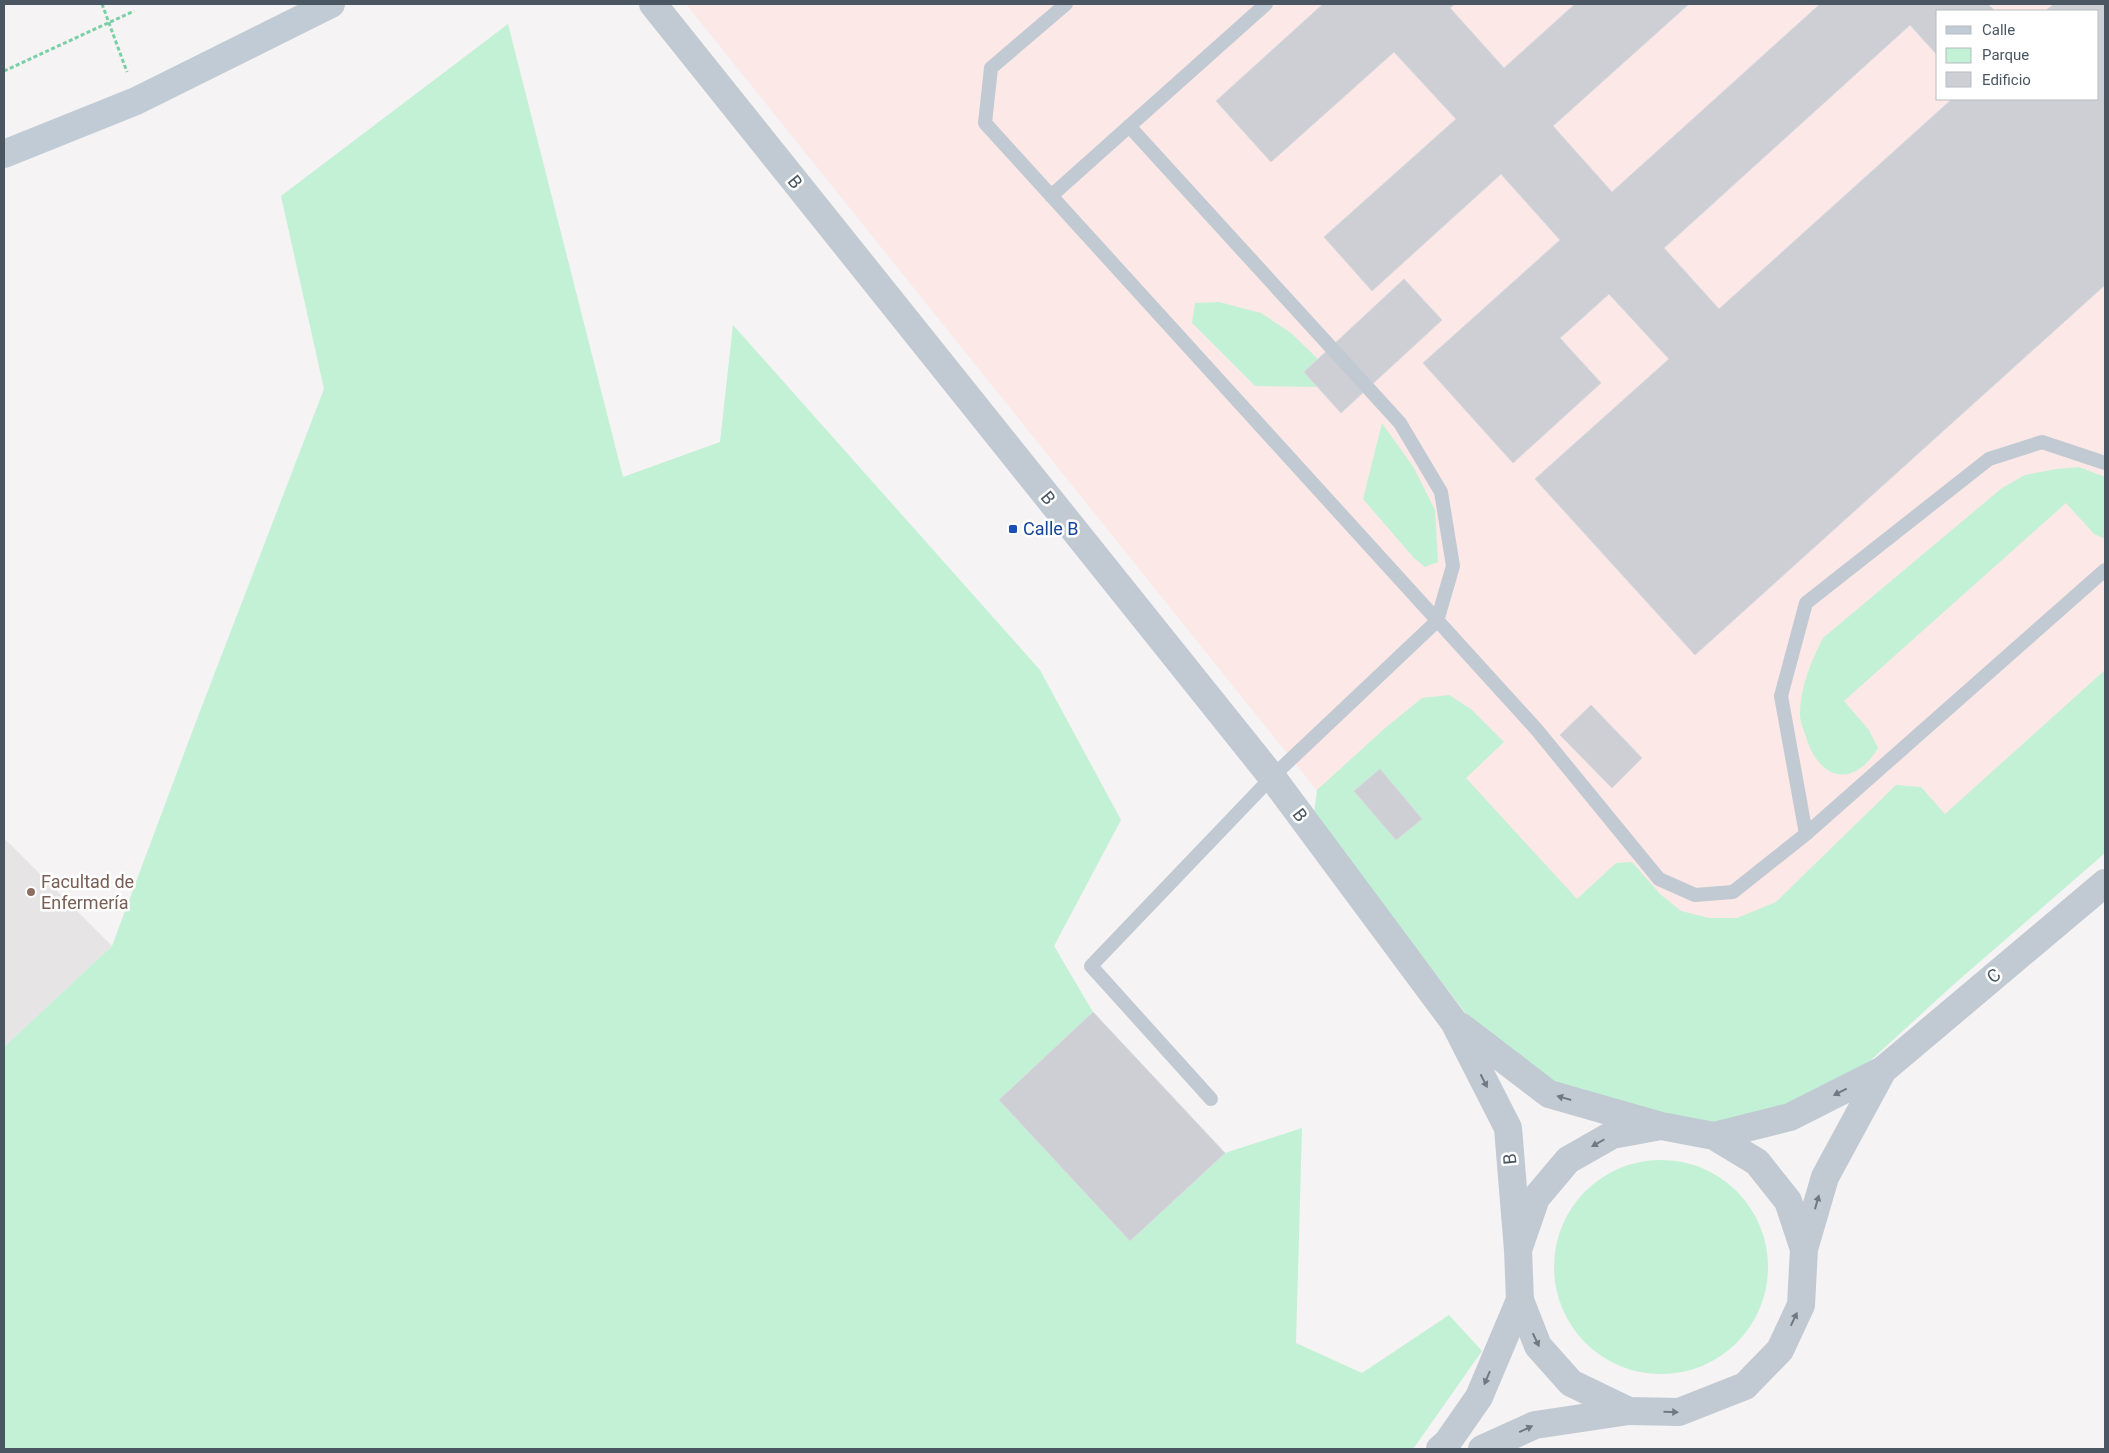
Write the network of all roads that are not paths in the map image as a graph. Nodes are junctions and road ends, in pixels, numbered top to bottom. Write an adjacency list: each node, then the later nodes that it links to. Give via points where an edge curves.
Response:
1 (332, 4): 6 (main road, via 136,101)
2 (653, 4): 11 (street, B)
3 (1066, 4): 7 (lane, via 991,68 985,123)
4 (1266, 4): 5 (lane)
5 (1129, 126): 7 (lane); 10 (lane, via 1400,423 1441,492 1453,566)
6 (4, 154)
7 (1051, 196): 10 (lane)
8 (2105, 463): 12 (lane, via 2042,442 1989,459 1806,603 1781,696)
9 (2105, 570): 12 (lane)
10 (1438, 621): 11 (lane); 12 (lane, via 1537,730 1659,879 1695,895 1733,892)
11 (1272, 778): 14 (street, B); 16 (lane, via 1091,966)
12 (1806, 834)
13 (2105, 883): 15 (street, C)
14 (1454, 1022): 17 (street, B, one-way to 14, via 1549,1094); 20 (street, B, one-way to 20, via 1508,1128)
15 (1883, 1070): 18 (street, C, one-way to 18, via 1790,1117); 19 (street, C, one-way to 15, via 1825,1177)
16 (1211, 1099)
17 (1661, 1126): 18 (street); 20 (street, one-way to 20, via 1612,1134 1568,1160 1536,1198)
18 (1714, 1136): 19 (street, via 1757,1162 1782,1193 1788,1201)
19 (1804, 1249): 22 (street, one-way to 19, via 1679,1412 1745,1386 1780,1350 1801,1305)
20 (1518, 1250): 21 (street, B)
21 (1520, 1300): 22 (street, one-way to 22, via 1538,1346 1571,1383); 23 (street, one-way to 23, via 1479,1397)
22 (1629, 1411): 24 (street, one-way to 22, via 1535,1425)
23 (1440, 1449)
24 (1482, 1449)

